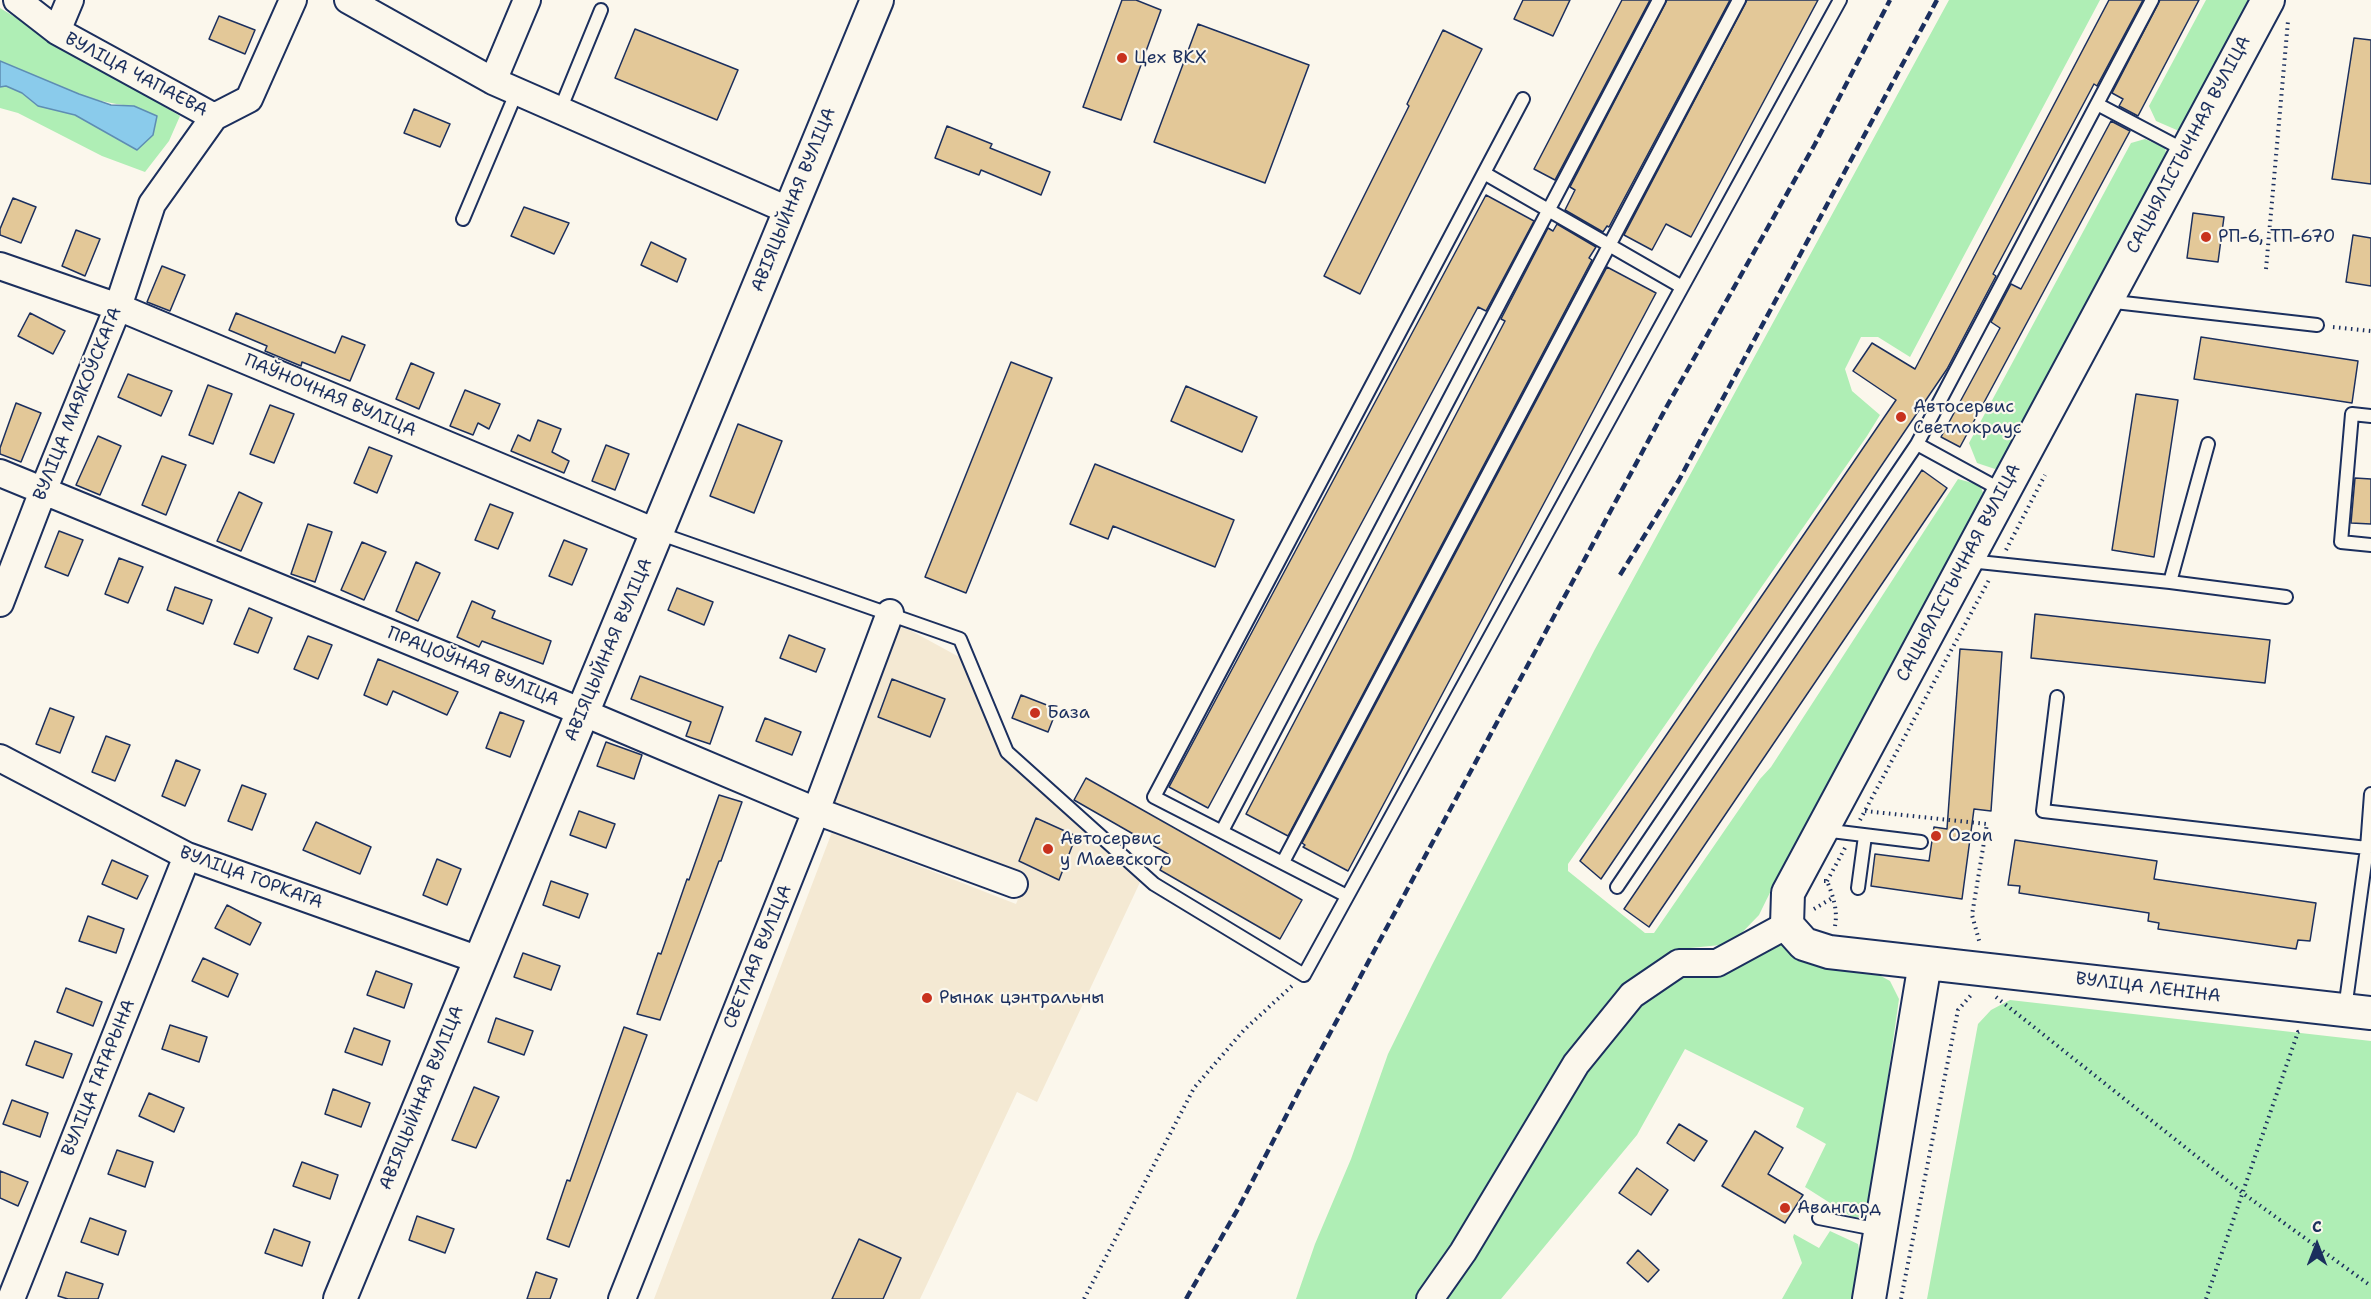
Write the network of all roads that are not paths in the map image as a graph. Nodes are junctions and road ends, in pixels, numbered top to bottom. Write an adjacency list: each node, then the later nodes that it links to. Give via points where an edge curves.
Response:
1 (17, 0): 13 (street)
2 (70, 0): 13 (street, ВУЛІЦА ЧАПАЕВА)
3 (293, 0): 19 (street, via 249,99)
4 (348, 0): 14 (street)
5 (527, 0): 14 (street)
6 (877, 0): 23 (street, АВІЯЦЫЙНАЯ ВУЛІЦА)
7 (1659, 0): 22 (lane)
8 (1739, 0): 25 (lane)
9 (1840, 0): 27 (lane)
10 (2152, 0): 17 (lane)
11 (2278, 9): 20 (street, САЦЫЯЛІСТЫЧНАЯ ВУЛІЦА)
12 (601, 10): 18 (lane)
13 (57, 31): 19 (street, ВУЛІЦА ЧАПАЕВА)
14 (493, 81): 15 (street)
15 (517, 92): 18 (street); 24 (lane)
16 (1523, 99): 21 (lane)
17 (2097, 104): 20 (lane); 32 (lane)
18 (560, 110): 23 (street)
19 (214, 117): 29 (street, ВУЛІЦА МАЯКОЎСКАГА, via 152,204)
20 (2186, 151): 28 (street, САЦЫЯЛІСТЫЧНАЯ ВУЛІЦА)
21 (1484, 173): 22 (lane); 50 (lane, via 1154,797)
22 (1549, 210): 25 (lane); 50 (lane)
23 (790, 211): 37 (street, АВІЯЦЫЙНАЯ ВУЛІЦА)
24 (463, 219)
25 (1610, 245): 27 (lane); 55 (lane)
26 (0, 266): 29 (street, ПАЎНОЧНАЯ ВУЛІЦА)
27 (1682, 287): 59 (lane)
28 (2105, 301): 30 (lane); 36 (street, САЦЫЯЛІСТЫЧНАЯ ВУЛІЦА)
29 (118, 307): 35 (street, ВУЛІЦА МАЯКОЎСКАГА); 37 (street, ПАЎНОЧНАЯ ВУЛІЦА)
30 (2317, 325)
31 (2371, 416): 38 (lane, via 2352,414 2341,542)
32 (1917, 444): 36 (lane); 57 (lane)
33 (2208, 444): 40 (lane)
34 (0, 473): 35 (street, ПРАЦОЎНАЯ ВУЛІЦА)
35 (43, 491): 42 (street, ВУЛІЦА МАЯКОЎСКАГА); 45 (street, ПРАЦОЎНАЯ ВУЛІЦА)
36 (2003, 491): 39 (street, САЦЫЯЛІСТЫЧНАЯ ВУЛІЦА)
37 (658, 533): 43 (lane); 45 (street, АВІЯЦЫЙНАЯ ВУЛІЦА)
38 (2371, 544)
39 (1965, 561): 40 (lane); 49 (street, САЦЫЯЛІСТЫЧНАЯ ВУЛІЦА)
40 (2170, 582): 41 (lane)
41 (2286, 597)
42 (0, 603)
43 (890, 613): 48 (street, СВЕТЛАЯ ВУЛІЦА); 59 (lane, via 960,639 1008,752 1154,884 1304,975)
44 (2057, 697): 53 (lane, via 2043,811)
45 (582, 712): 48 (street, ПРАЦОЎНАЯ ВУЛІЦА); 61 (street, АВІЯЦЫЙНАЯ ВУЛІЦА)
46 (0, 758): 54 (street, ВУЛІЦА ГОРКАГА)
47 (2371, 794): 53 (lane)
48 (816, 811): 56 (street, ПРАЦОЎНАЯ ВУЛІЦА); 68 (street, СВЕТЛАЯ ВУЛІЦА)
49 (1822, 830): 51 (lane); 60 (street, САЦЫЯЛІСТЫЧНАЯ ВУЛІЦА, via 1788,893)
50 (1222, 831): 55 (lane)
51 (1859, 835): 52 (lane); 58 (lane)
52 (1922, 843)
53 (2367, 848): 63 (lane)
54 (187, 856): 61 (street, ВУЛІЦА ГОРКАГА); 66 (street, ВУЛІЦА ГАГАРЫНА)
55 (1282, 862): 59 (lane)
56 (1014, 884)
57 (1617, 887)
58 (1858, 888)
59 (1347, 896)
60 (1787, 925): 62 (street, via 1804,944 1829,952); 69 (street, via 1717,963 1679,963 1632,995 1576,1064 1463,1252)
61 (479, 960): 67 (street, АВІЯЦЫЙНАЯ ВУЛІЦА)
62 (1925, 963): 63 (street, ВУЛІЦА ЛЕНІНА); 65 (street)
63 (2358, 1012)
64 (1819, 1218): 65 (lane)
65 (1880, 1230): 70 (street)
66 (11, 1299)
67 (340, 1299)
68 (622, 1299)
69 (1430, 1299)
70 (1869, 1299)

